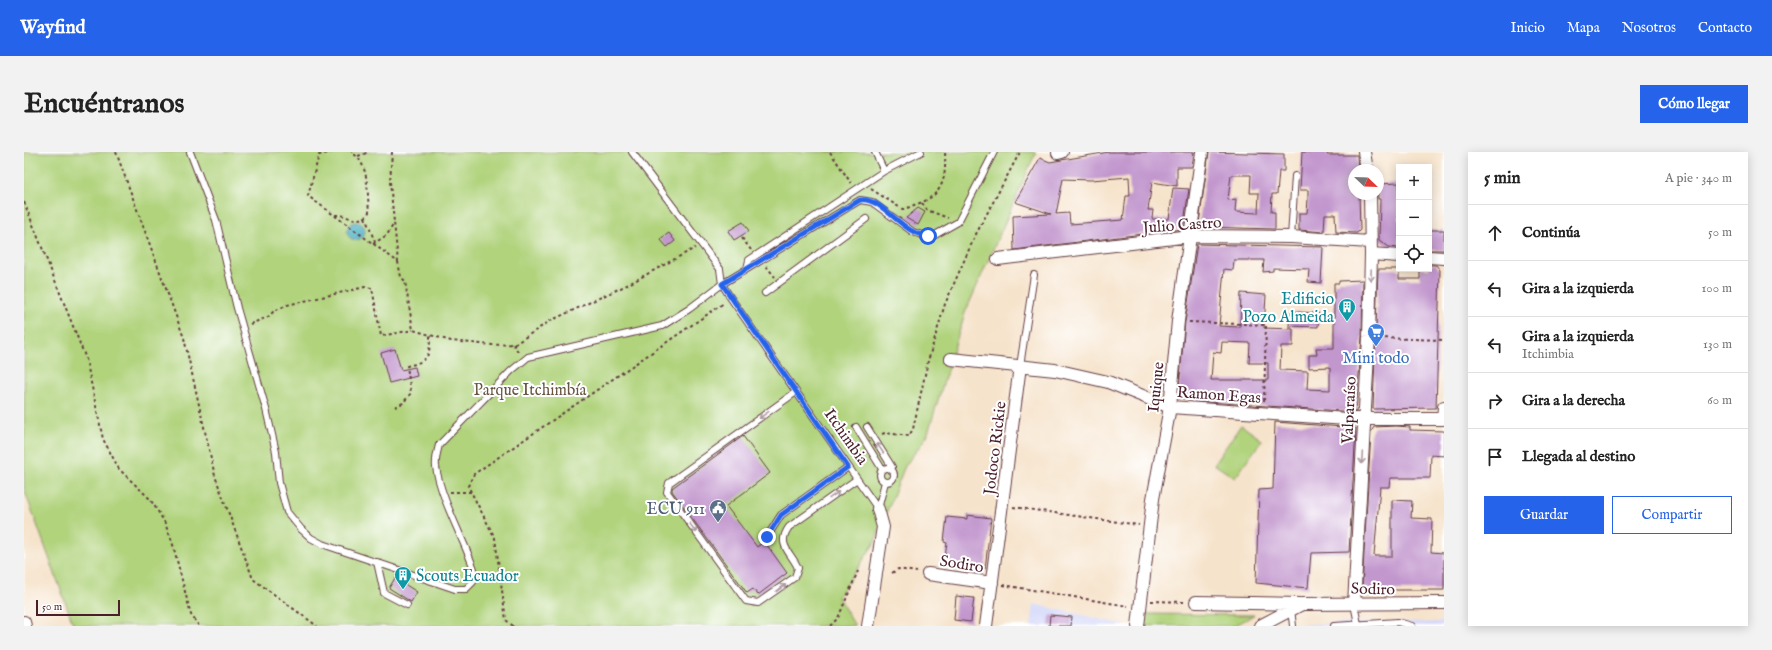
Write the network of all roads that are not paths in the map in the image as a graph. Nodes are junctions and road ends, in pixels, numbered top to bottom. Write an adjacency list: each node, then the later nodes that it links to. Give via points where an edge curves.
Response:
1 (190, 152): 42 (lane, via 216,220 276,452 279,483 286,512 311,538 354,556)
2 (632, 152): 24 (lane, Itchimbia, via 720,269)
3 (875, 152): 11 (lane)
4 (921, 152): 11 (lane)
5 (994, 152): 22 (lane, via 958,222 935,235 922,236 872,202 860,200)
6 (1202, 152): 15 (street, Iquique)
7 (1364, 152): 9 (street)
8 (1372, 152): 10 (street)
9 (1366, 164)
10 (1371, 164)
11 (884, 171): 22 (lane, via 749,260)
12 (1295, 176): 16 (lane)
13 (1370, 200): 17 (street, Valparaíso)
14 (866, 219): 25 (lane)
15 (1190, 236): 16 (street, Julio Castro); 21 (street, Julio Castro); 29 (street, Iquique, via 1178,321)
16 (1291, 237): 17 (street, Julio Castro)
17 (1370, 248): 18 (street, Julio Castro); 31 (street, Valparaíso, one-way to 31, via 1369,337)
18 (1396, 255)
19 (1432, 257): 20 (street)
20 (1444, 258)
21 (998, 259)
22 (747, 269): 24 (lane)
23 (1034, 275): 27 (lane, Jodoco Rickie)
24 (722, 284): 28 (lane, Itchimbia); 42 (lane, via 662,326 528,357 511,371 439,446 436,467 475,572 472,582 466,589 455,589)
25 (765, 293)
26 (950, 359): 27 (street, Ramon Egas)
27 (1020, 366): 29 (street, Ramon Egas, via 1055,370 1108,382); 44 (street, Jodoco Rickie)
28 (796, 392): 35 (lane, Itchimbia); 38 (lane, one-way to 38, via 669,483 667,487 667,492 746,601 758,603 795,577 798,568 783,544 784,533)
29 (1170, 407): 31 (street, Ramon Egas); 56 (street, Iquique, via 1153,499)
30 (1444, 407): 32 (street)
31 (1364, 419): 32 (street, Ramon Egas); 47 (street, Valparaíso, one-way to 47)
32 (1443, 419)
33 (856, 427): 36 (lane)
34 (867, 427): 37 (lane, one-way to 34, via 892,466)
35 (848, 467): 38 (lane, Itchimbia); 41 (lane, via 781,515)
36 (882, 469): 37 (lane); 39 (lane, via 879,475)
37 (891, 470): 39 (lane, via 893,478)
38 (857, 479): 40 (lane, Itchimbia)
39 (885, 482): 40 (lane)
40 (878, 509): 54 (street, Itchimbia, via 883,527)
41 (767, 537)
42 (377, 562): 49 (lane, via 384,593)
43 (928, 574): 44 (street, Sodiro)
44 (992, 583): 55 (street, Jodoco Rickie)
45 (1196, 602): 46 (street, Sodiro)
46 (1302, 604): 47 (street, Sodiro); 50 (street, Sodiro)
47 (1354, 604): 48 (street, Sodiro); 52 (lane)
48 (1444, 604)
49 (407, 605)
50 (1291, 609): 57 (street, Sodiro); 58 (lane)
51 (24, 622): 53 (street)
52 (1358, 624): 59 (lane); 60 (lane, via 1398,622)
53 (27, 626)
54 (868, 626)
55 (986, 626)
56 (1138, 626)
57 (1260, 626)
58 (1293, 626)
59 (1334, 626)
60 (1412, 626)

